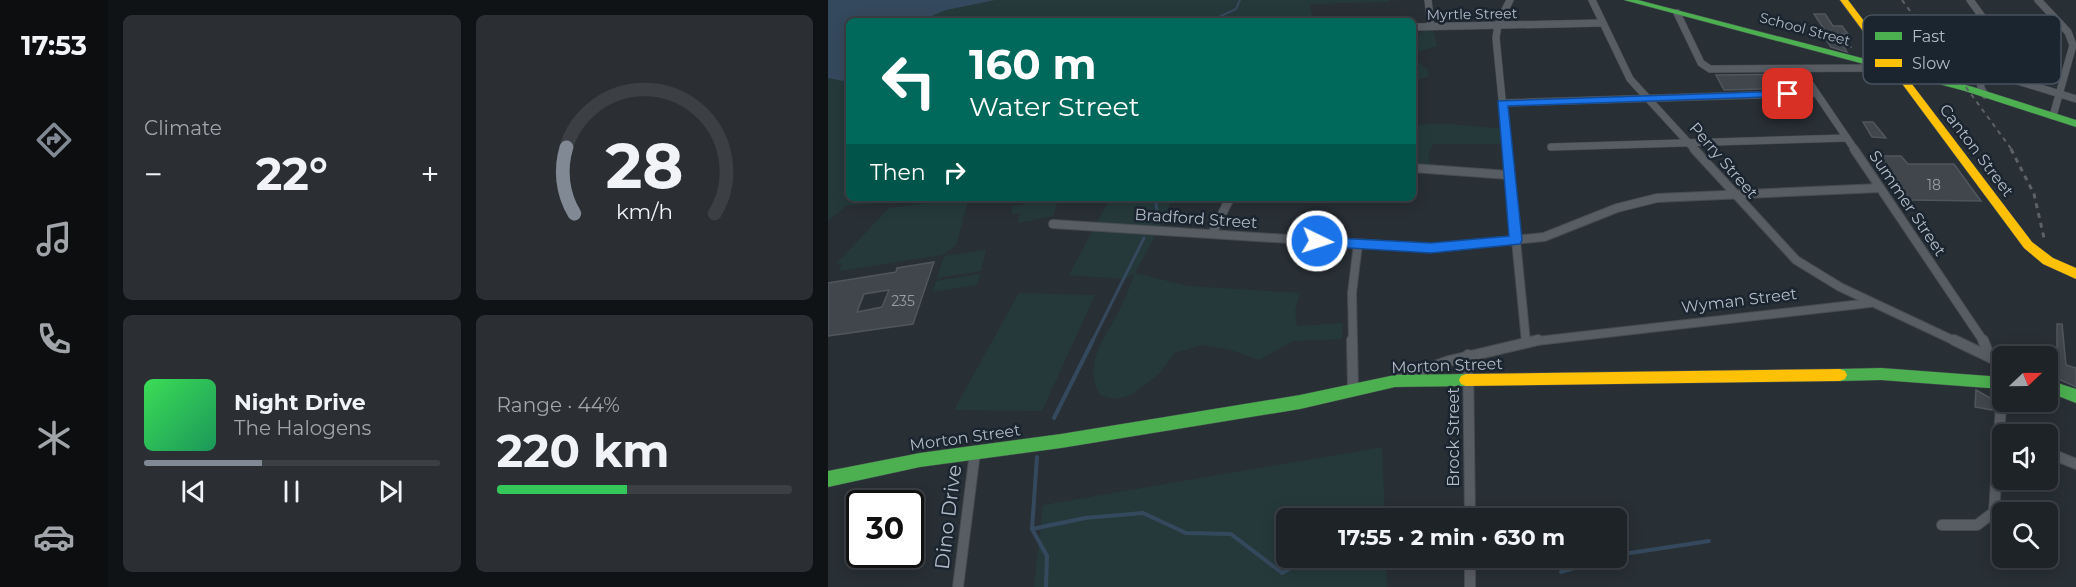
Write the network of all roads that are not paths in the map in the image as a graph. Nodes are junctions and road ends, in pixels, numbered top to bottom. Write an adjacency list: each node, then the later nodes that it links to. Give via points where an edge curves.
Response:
1 (1428, 0): 13 (street)
2 (1510, 0): 14 (street)
3 (1592, 0): 11 (street, Perry Street)
4 (1628, 0): 8 (street, School Street)
5 (1844, 0): 16 (street, Canton Street)
6 (1970, 0): 9 (street)
7 (2038, 0): 10 (street)
8 (1677, 13): 17 (street, School Street); 18 (street, via 1707,69)
9 (1981, 15)
10 (2052, 15)
11 (1602, 24): 14 (street, Myrtle Street); 27 (street, Perry Street, via 1625,70)
12 (2061, 25): 26 (street, via 2073,43)
13 (1431, 26): 14 (street, Myrtle Street); 15 (street, Myrtle Street)
14 (1497, 26): 29 (street)
15 (1416, 27)
16 (1863, 27)
17 (1863, 62)
18 (1800, 69): 19 (street); 24 (street, Summer Street)
19 (1863, 70)
20 (1904, 84): 44 (street, Canton Street, via 2028,244 2048,261)
21 (1947, 84): 25 (street, School Street)
22 (1979, 84): 25 (street)
23 (2028, 84): 26 (street)
24 (1816, 93): 27 (street); 32 (street, Summer Street)
25 (1985, 94): 30 (street, School Street)
26 (2060, 94): 28 (street); 30 (street)
27 (1650, 99): 29 (street); 33 (street, Perry Street)
28 (2076, 99)
29 (1502, 103): 36 (street)
30 (2053, 116): 31 (street, School Street)
31 (2076, 124)
32 (1847, 138): 33 (street); 37 (street, Summer Street)
33 (1691, 143): 34 (street); 38 (street, Perry Street)
34 (1551, 147)
35 (1416, 168): 36 (street)
36 (1509, 175): 42 (street)
37 (1880, 188): 38 (street, Bradford Street); 47 (street, Summer Street, via 1983,340)
38 (1736, 195): 42 (street, Bradford Street, via 1643,200 1549,236); 45 (street, Perry Street, via 1796,260)
39 (1228, 201): 41 (street)
40 (1053, 224): 41 (street, Bradford Street)
41 (1212, 234): 43 (street, Bradford Street)
42 (1516, 240): 43 (street, Bradford Street, via 1431,248); 46 (street)
43 (1358, 244): 53 (street, via 1352,292)
44 (2076, 274)
45 (1872, 303): 46 (street, Wyman Street); 47 (street, Wyman Street)
46 (1526, 342): 48 (street, Wyman Street)
47 (1989, 355): 49 (street, Wyman Street)
48 (1468, 356): 50 (street, Brock Street); 51 (street, Wyman Street)
49 (1992, 357)
50 (1470, 380): 51 (street, Morton Street); 52 (street, Morton Street, via 1881,374); 61 (street, Brock Street)
51 (1395, 381): 53 (street, Morton Street)
52 (1992, 381)
53 (1353, 389): 57 (street, Morton Street, via 1299,402)
54 (2058, 390): 55 (street)
55 (2076, 396)
56 (2001, 412): 62 (street, via 1994,512 1977,526)
57 (975, 452): 60 (street, Morton Street); 64 (street, Dino Drive)
58 (2059, 457): 59 (street)
59 (2076, 464)
60 (828, 479)
61 (1470, 508)
62 (1942, 525)
63 (1470, 568): 65 (street)
64 (958, 587)
65 (1470, 587)

